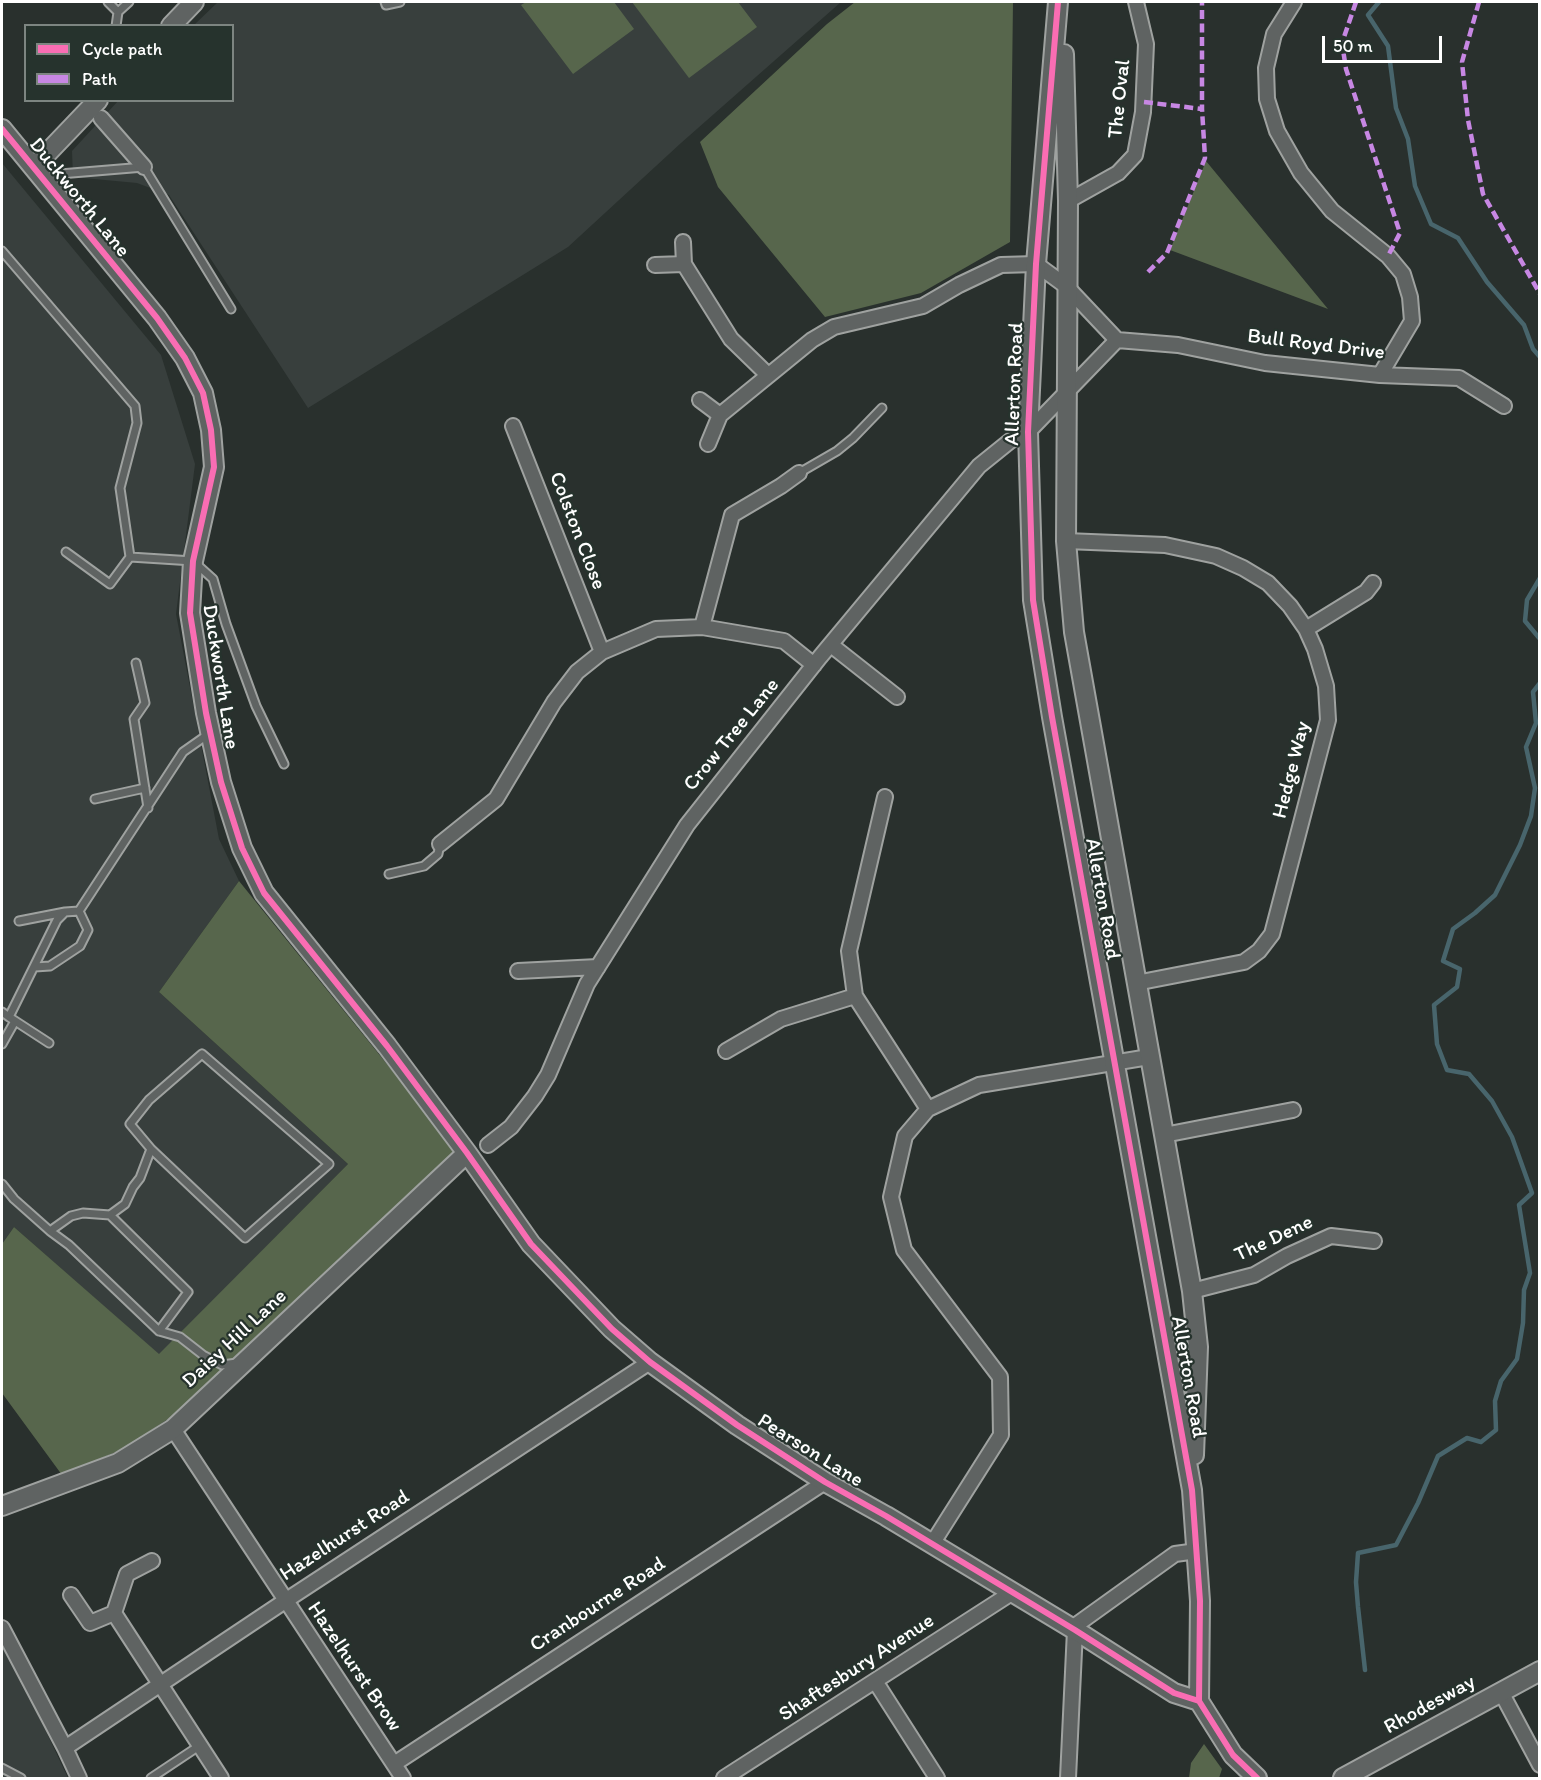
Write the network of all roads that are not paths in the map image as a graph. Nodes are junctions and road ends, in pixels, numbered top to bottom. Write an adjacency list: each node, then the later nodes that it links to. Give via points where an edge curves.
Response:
1 (108, 2): 10 (lane)
2 (129, 2): 10 (lane)
3 (194, 2): 12 (street)
4 (385, 2): 5 (lane)
5 (400, 2)
6 (1058, 2): 22 (street, Allerton Road)
7 (1063, 2): 18 (street, Allerton Road)
8 (1136, 2): 18 (street, The Oval, via 1146,44 1143,112 1135,155 1118,173)
9 (1294, 2): 28 (street, via 1274,34 1266,68 1267,99 1277,131 1301,173 1332,211 1388,256 1403,274 1412,321)
10 (118, 12): 11 (lane)
11 (116, 24)
12 (173, 24)
13 (99, 109): 15 (street); 16 (street)
14 (2, 129): 15 (street, Duckworth Lane)
15 (34, 167): 17 (street, Duckworth Lane)
16 (144, 167): 17 (lane, via 60,174); 25 (lane)
17 (47, 183): 41 (street, Duckworth Lane, via 157,318 203,393 214,467)
18 (1068, 201): 24 (street, Allerton Road)
19 (684, 242): 21 (street)
20 (2, 251): 40 (lane, via 135,406 137,423 120,488)
21 (684, 264): 23 (street); 27 (street, via 731,339)
22 (1035, 264): 24 (street); 27 (street, via 1001,265 922,306 834,327); 35 (street, Allerton Road)
23 (655, 266)
24 (1066, 286): 26 (street); 29 (street, Allerton Road)
25 (231, 309)
26 (1117, 340): 28 (street, Bull Royd Drive, via 1179,345 1265,363); 29 (street)
27 (768, 375): 33 (street)
28 (1380, 375): 31 (street, Bull Royd Drive, via 1459,378)
29 (1066, 394): 35 (street, Crow Tree Lane); 38 (street, Allerton Road)
30 (699, 400): 33 (street)
31 (1504, 406)
32 (882, 408): 37 (lane, via 854,438)
33 (720, 415): 36 (street)
34 (513, 426): 46 (street, Colston Close)
35 (1028, 432): 45 (street, Crow Tree Lane, via 979,466); 72 (street, Allerton Road, via 1033,600)
36 (708, 444)
37 (799, 473): 43 (street, via 732,515)
38 (1066, 541): 44 (street, Hedge Way, via 1165,546 1216,556 1268,583); 64 (street, Allerton Road, via 1074,632)
39 (66, 552): 40 (lane, via 110,584)
40 (130, 557): 41 (lane)
41 (193, 561): 50 (street, Duckworth Lane, via 190,613); 51 (lane, via 213,579 256,706)
42 (1373, 583): 44 (street, via 1366,592)
43 (702, 627): 46 (street, via 656,629); 48 (street, via 784,641)
44 (1305, 628): 64 (street, Hedge Way, via 1326,686 1328,720 1272,934 1244,962)
45 (831, 645): 48 (street, Crow Tree Lane); 49 (street)
46 (602, 652): 56 (street, via 577,672 554,702 496,799)
47 (136, 663): 52 (lane, via 145,703 134,719)
48 (814, 665): 61 (street, Crow Tree Lane, via 687,825)
49 (897, 697)
50 (210, 733): 55 (lane, via 183,752); 78 (street, Duckworth Lane, via 242,848 264,893)
51 (284, 764)
52 (146, 788): 54 (lane); 55 (lane)
53 (885, 797): 65 (street, via 849,951)
54 (96, 799)
55 (148, 808): 58 (lane)
56 (440, 844): 57 (lane, via 438,854 424,866)
57 (389, 874)
58 (80, 911): 59 (lane); 62 (lane, via 88,930 80,946 50,966)
59 (65, 912): 60 (lane); 62 (lane, via 57,920)
60 (19, 921)
61 (598, 966): 63 (street); 76 (street, Crow Tree Lane, via 535,1096 511,1127)
62 (36, 967): 67 (lane)
63 (518, 971)
64 (1136, 983): 71 (street, Allerton Road)
65 (855, 996): 70 (street, via 781,1019); 73 (street)
66 (2, 1012): 67 (lane)
67 (12, 1019): 68 (lane); 69 (lane)
68 (49, 1042)
69 (2, 1044)
70 (726, 1051)
71 (1149, 1057): 72 (street); 75 (street, Allerton Road)
72 (1114, 1063): 73 (street, via 979,1085); 89 (street, Allerton Road)
73 (928, 1109): 91 (street, via 905,1136 891,1197 904,1250 1000,1377 1001,1435)
74 (1293, 1110): 75 (street)
75 (1164, 1135): 83 (street, Allerton Road)
76 (488, 1145)
77 (151, 1149): 77 (lane, via 130,1124 149,1100 202,1054 329,1164 245,1238); 80 (lane, via 125,1204)
78 (467, 1153): 85 (street, Daisy Hill Lane); 86 (street, Pearson Lane, via 531,1244 612,1329)
79 (2, 1184): 81 (lane, via 14,1200)
80 (110, 1215): 81 (lane, via 70,1216); 84 (lane, via 188,1292)
81 (50, 1231): 84 (lane)
82 (1374, 1242): 83 (street, The Dene, via 1331,1236 1254,1275)
83 (1192, 1291): 89 (street, Allerton Road, via 1197,1347)
84 (159, 1331): 85 (lane, via 180,1337 222,1365)
85 (244, 1362): 87 (street, Daisy Hill Lane)
86 (650, 1362): 88 (street, Pearson Lane); 96 (street, Hazelhurst Road)
87 (173, 1429): 90 (street, Daisy Hill Lane, via 118,1463); 96 (street, Hazelhurst Brow)
88 (825, 1482): 91 (street, Pearson Lane); 107 (street, Cranbourne Road)
89 (1192, 1490): 92 (street, Allerton Road)
90 (2, 1506)
91 (932, 1544): 94 (street, Pearson Lane)
92 (1197, 1551): 99 (street, via 1175,1554); 104 (street, Allerton Road)
93 (152, 1561): 97 (street, via 127,1574)
94 (1013, 1592): 99 (street, Pearson Lane); 101 (street, Shaftesbury Avenue)
95 (70, 1595): 97 (street, via 90,1623)
96 (285, 1601): 102 (street, Hazelhurst Road); 107 (street, Hazelhurst Brow)
97 (114, 1612): 102 (street)
98 (2, 1628): 106 (street)
99 (1073, 1629): 104 (street, Pearson Lane, via 1174,1693); 117 (street)
100 (1539, 1671): 103 (street, Rhodesway)
101 (875, 1681): 115 (street, Shaftesbury Avenue); 116 (street)
102 (159, 1685): 105 (street); 106 (street, Hazelhurst Road)
103 (1501, 1692): 108 (street); 119 (street, Rhodesway)
104 (1199, 1701): 118 (street, via 1233,1755)
105 (199, 1746): 112 (lane); 113 (street)
106 (65, 1748): 111 (street)
107 (394, 1764): 114 (street, Hazelhurst Brow)
108 (1539, 1765)
109 (2, 1768): 110 (lane)
110 (21, 1779)
111 (79, 1779)
112 (151, 1779)
113 (220, 1779)
114 (403, 1779)
115 (724, 1779)
116 (937, 1779)
117 (1068, 1779)
118 (1257, 1779)
119 (1343, 1779)

